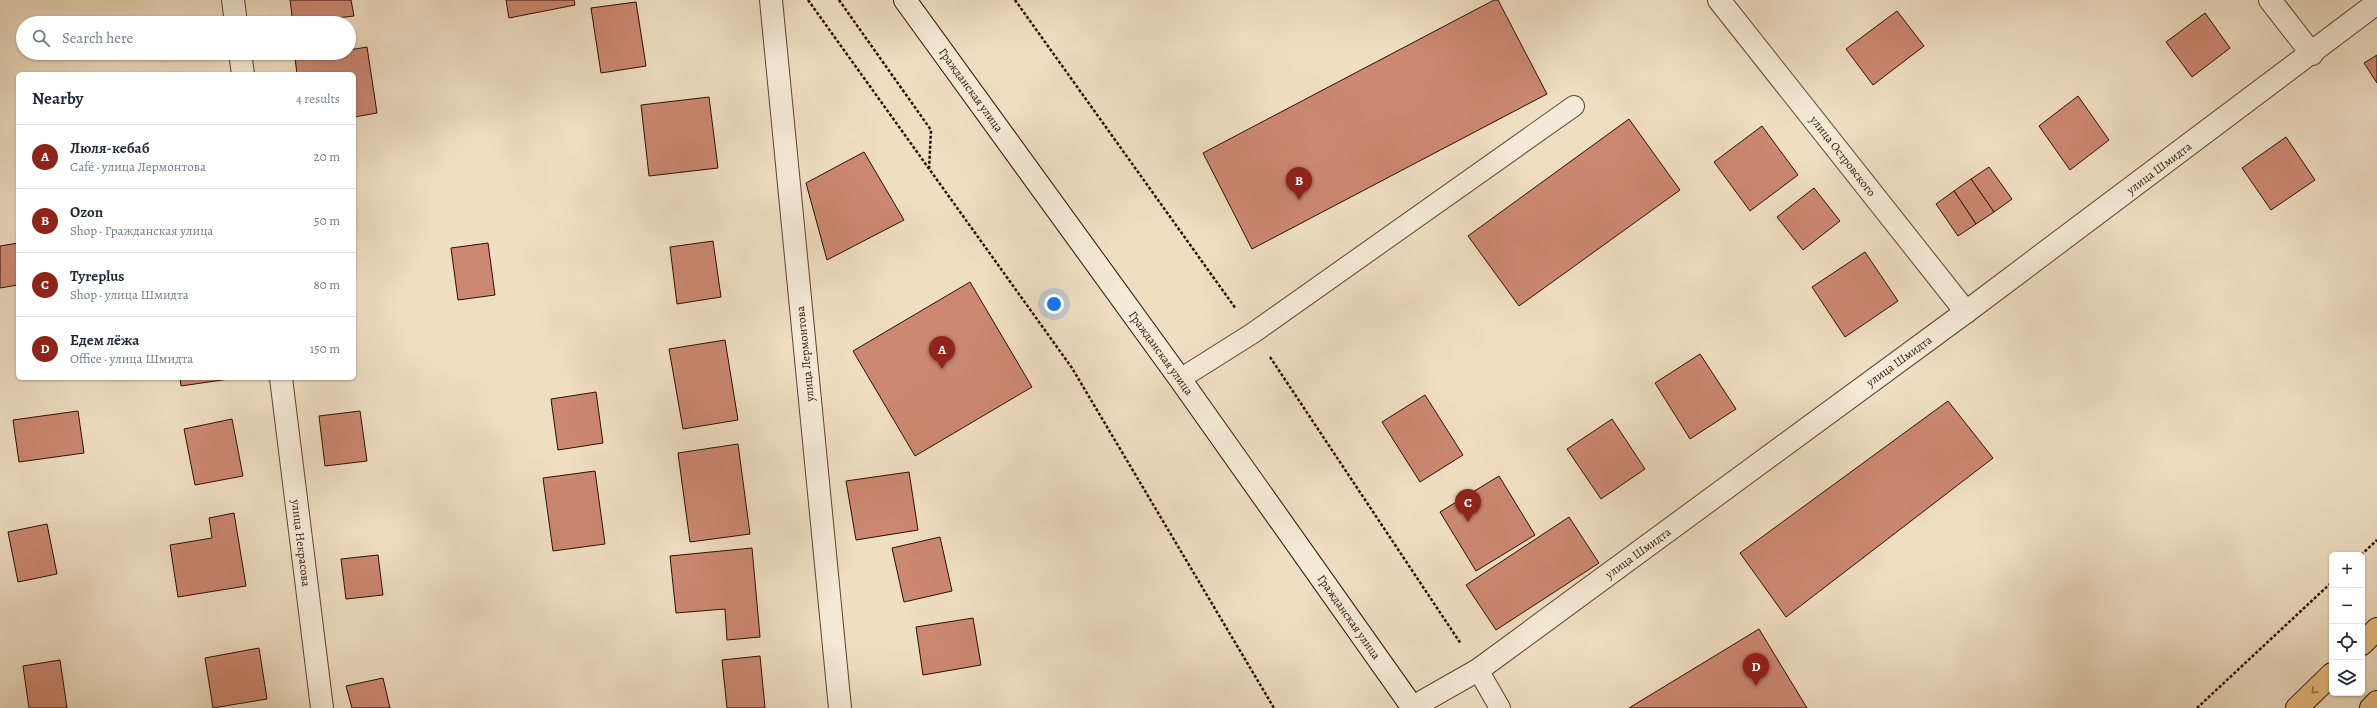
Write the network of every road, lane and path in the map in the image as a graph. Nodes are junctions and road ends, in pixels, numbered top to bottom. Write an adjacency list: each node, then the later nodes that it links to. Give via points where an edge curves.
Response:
1 (233, 0): 9 (street)
2 (771, 0): 27 (street, улица Лермонтова)
3 (808, 0): 14 (path)
4 (839, 0): 14 (path, via 931,130)
5 (905, 0): 16 (street, Гражданская улица)
6 (1719, 0): 15 (street, улица Островского)
7 (2270, 0): 10 (street)
8 (2377, 3): 10 (street, улица Шмидта)
9 (235, 16)
10 (2312, 54): 15 (street, улица Шмидта)
11 (241, 60): 12 (street)
12 (243, 72)
13 (1574, 106): 16 (lane, via 1254,333)
14 (930, 170): 28 (path, via 1072,368)
15 (1966, 312): 23 (street, улица Шмидта)
16 (1180, 379): 29 (street, Гражданская улица)
17 (281, 380): 26 (street, улица Некрасова)
18 (2377, 540): 19 (path)
19 (2364, 552)
20 (2329, 585): 31 (path)
21 (2377, 629): 22 (main road)
22 (2365, 641)
23 (1478, 670): 29 (street, улица Шмидта); 30 (lane)
24 (2329, 677): 32 (main road, one-way to 32)
25 (2377, 702): 33 (main road)
26 (322, 708)
27 (840, 708)
28 (1274, 708)
29 (1413, 708)
30 (1500, 708)
31 (2197, 708)
32 (2297, 708)
33 (2371, 708)

